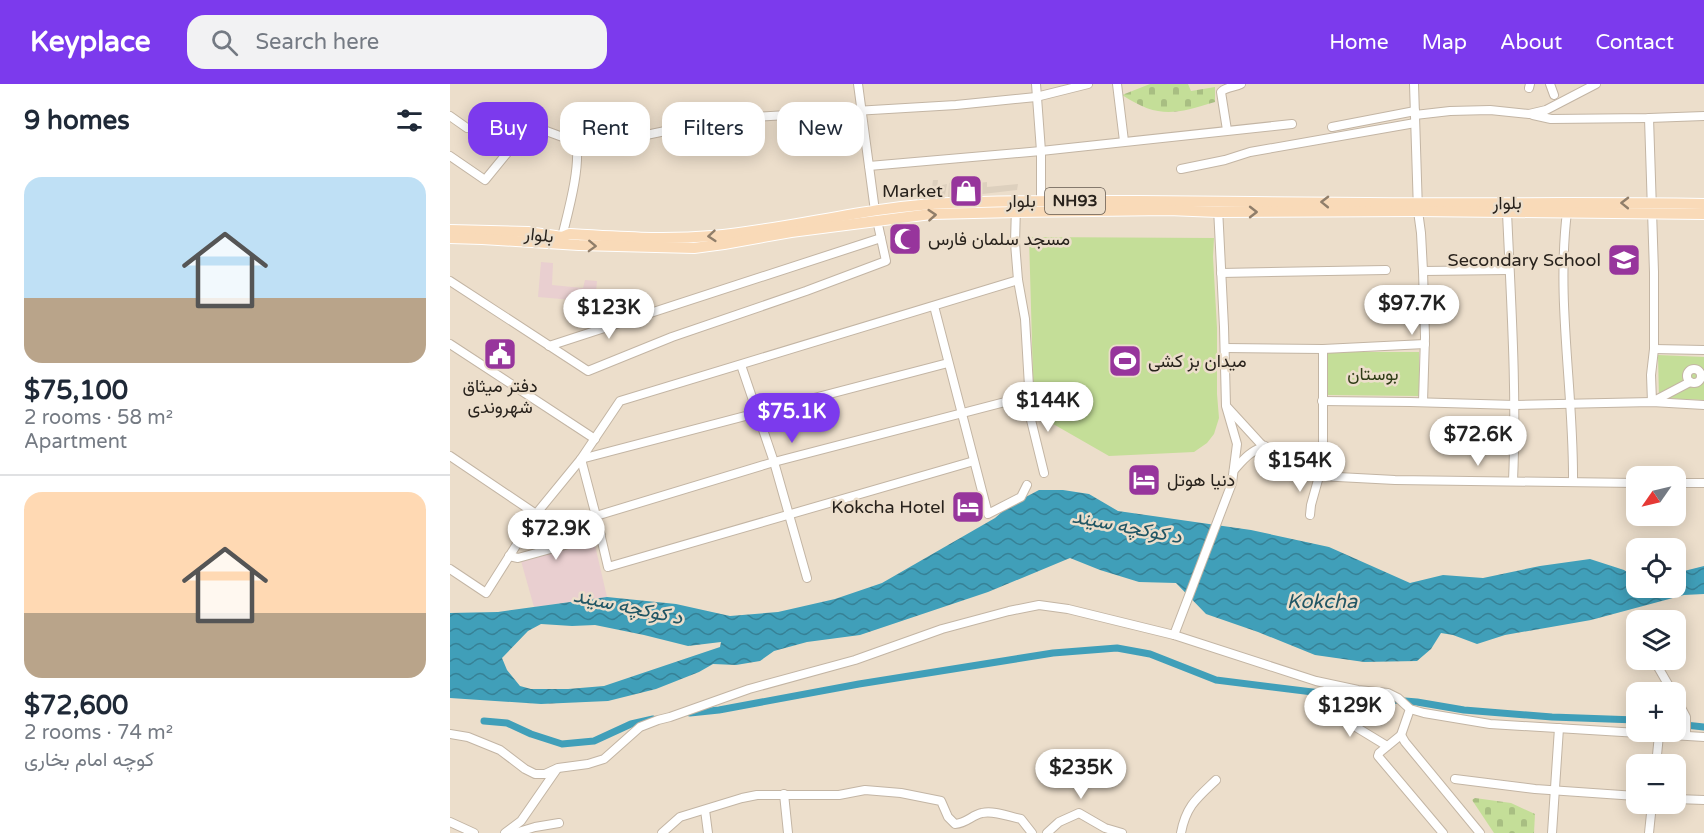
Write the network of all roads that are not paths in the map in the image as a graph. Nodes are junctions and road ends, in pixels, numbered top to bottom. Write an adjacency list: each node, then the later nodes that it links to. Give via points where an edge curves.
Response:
1 (858, 84): 11 (street)
2 (1036, 84): 10 (street)
3 (1088, 84): 10 (street)
4 (1117, 84): 26 (street)
5 (1241, 84): 22 (street, via 1221,92)
6 (1414, 84): 16 (street)
7 (1550, 84): 9 (street)
8 (1596, 84): 13 (street, via 1546,110)
9 (1554, 95)
10 (1036, 97): 12 (street); 27 (street)
11 (860, 102)
12 (864, 110)
13 (1529, 114): 16 (street, via 1490,110); 18 (street, via 1551,119)
14 (777, 115): 24 (street, via 738,118)
15 (450, 116): 21 (street)
16 (1415, 116): 20 (street); 31 (street); 36 (street)
17 (1704, 116): 18 (street)
18 (1649, 118): 38 (street)
19 (1292, 124): 22 (street)
20 (1332, 127)
21 (467, 128)
22 (1227, 130): 26 (street)
23 (864, 131): 30 (street)
24 (650, 134)
25 (560, 136): 28 (street, via 530,125 485,180)
26 (1124, 141): 27 (street)
27 (1041, 151): 30 (street); 32 (street)
28 (450, 156)
29 (576, 156): 45 (street)
30 (869, 166): 42 (street)
31 (1181, 169)
32 (1041, 201): 34 (main road, بلوار / NH93); 35 (main road, بلوار / NH93)
33 (1704, 204): 38 (main road, بلوار / NH93)
34 (1218, 206): 35 (main road, بلوار / NH93, via 1168,210); 36 (main road, بلوار / NH93); 51 (street)
35 (1016, 207): 42 (main road, بلوار / NH93, via 946,203); 52 (street)
36 (1418, 207): 37 (main road, بلوار / NH93); 50 (street)
37 (1479, 208): 38 (main road, بلوار / NH93, one-way to 37); 39 (main road, بلوار / NH93)
38 (1652, 208): 40 (main road, بلوار / NH93); 41 (main road, بلوار / NH93); 60 (street)
39 (1507, 212): 40 (main road, بلوار / NH93); 49 (street)
40 (1567, 212): 69 (street, via 1563,248)
41 (1704, 214)
42 (876, 216): 44 (main road, بلوار / NH93, one-way to 42, via 579,245 694,248); 45 (main road, بلوار / NH93, one-way to 45, via 714,236); 47 (street)
43 (450, 230): 44 (main road, بلوار / NH93)
44 (483, 235): 45 (main road, بلوار / NH93, via 528,232); 46 (main road, بلوار / NH93)
45 (562, 237)
46 (450, 238)
47 (881, 238): 57 (street); 57 (street, via 886,261 588,371)
48 (1386, 270): 51 (street)
49 (1509, 270): 50 (street); 70 (street)
50 (1423, 271): 56 (street)
51 (1221, 273): 58 (street)
52 (1018, 280): 54 (street); 65 (street, via 1025,319)
53 (452, 285): 57 (street)
54 (934, 306): 62 (street); 63 (street)
55 (450, 344): 75 (street)
56 (1425, 344): 59 (street); 67 (street)
57 (549, 346)
58 (1225, 348): 59 (street); 72 (street)
59 (1323, 349): 66 (street)
60 (1654, 349): 61 (street); 68 (street)
61 (1704, 350)
62 (948, 363): 73 (street); 74 (street)
63 (741, 365): 73 (street); 75 (street, via 620,401)
64 (1690, 382): 68 (street)
65 (1029, 396): 74 (street); 82 (street)
66 (1323, 401): 67 (street); 83 (street, via 1323,462)
67 (1423, 402): 70 (street)
68 (1652, 402): 69 (street); 71 (street)
69 (1569, 404): 70 (street); 85 (street)
70 (1515, 405): 84 (street)
71 (1704, 405)
72 (1226, 406): 76 (street); 81 (street, via 1237,444)
73 (758, 412): 78 (street); 80 (street)
74 (962, 414): 79 (street); 80 (street)
75 (595, 439): 78 (street)
76 (1264, 446): 81 (street, via 1247,455); 83 (street, via 1276,456)
77 (450, 456): 90 (street)
78 (581, 459): 90 (street); 93 (street)
79 (975, 461): 89 (street, via 988,514 1021,497); 91 (street)
80 (774, 462): 91 (street); 93 (street)
81 (1234, 470): 98 (street, via 1222,514)
82 (1044, 473)
83 (1319, 476): 84 (street); 92 (street)
84 (1513, 481): 85 (street)
85 (1572, 482): 86 (street)
86 (1626, 483)
87 (1686, 483): 88 (street)
88 (1704, 483)
89 (1027, 486)
90 (536, 514): 95 (street)
91 (788, 514): 94 (street, via 608,567); 97 (street)
92 (1310, 515)
93 (596, 516): 94 (street)
94 (601, 536): 95 (street, via 518,558)
95 (509, 556): 96 (street, via 486,593)
96 (450, 569)
97 (807, 578)
98 (1174, 635): 99 (street, via 1316,681 1388,693); 108 (street, via 1068,609 1039,605 1009,611 658,720 640,728 604,759)
99 (1410, 709): 101 (street, via 1490,724); 105 (street)
100 (1320, 714): 107 (street, via 1346,721)
101 (1559, 728): 103 (street); 111 (street)
102 (1686, 732): 106 (street)
103 (1626, 733)
104 (450, 734): 108 (street, via 500,750 535,774)
105 (1401, 735): 107 (street); 131 (street)
106 (1704, 737)
107 (1387, 746): 130 (street, via 1378,756)
108 (558, 768): 121 (street, via 521,821)
109 (1455, 779): 111 (street)
110 (1216, 780): 129 (street, via 1189,808)
111 (1554, 790): 113 (street); 132 (street)
112 (784, 794): 116 (street, via 742,798); 125 (street); 126 (street, via 839,795 865,790 901,793 941,801 955,824 963,824 981,813 993,813 1022,819)
113 (1626, 795)
114 (1686, 799): 115 (street)
115 (1704, 800)
116 (705, 810): 123 (street, via 680,817); 124 (street)
117 (1651, 814): 133 (street)
118 (450, 822): 120 (street)
119 (559, 823): 122 (street)
120 (474, 833)
121 (505, 833)
122 (515, 833)
123 (662, 833)
124 (708, 833)
125 (788, 833)
126 (1032, 833)
127 (1047, 833): 128 (street, via 1079,813)
128 (1122, 833)
129 (1181, 833)
130 (1443, 833)
131 (1480, 833)
132 (1552, 833)
133 (1649, 833)

